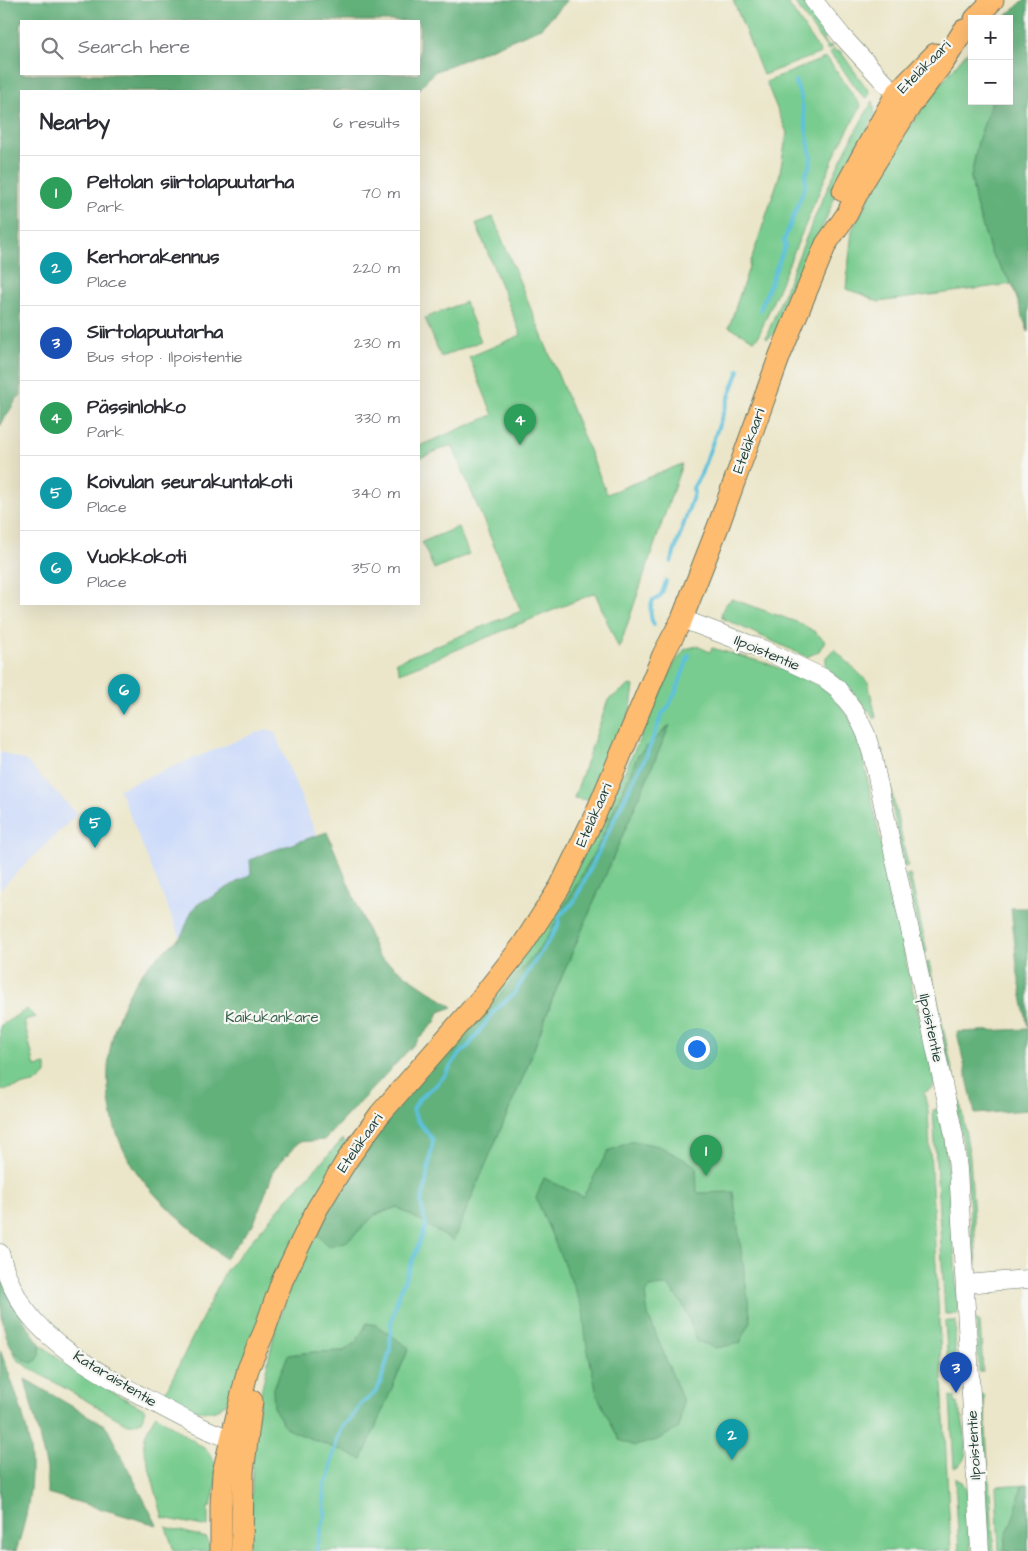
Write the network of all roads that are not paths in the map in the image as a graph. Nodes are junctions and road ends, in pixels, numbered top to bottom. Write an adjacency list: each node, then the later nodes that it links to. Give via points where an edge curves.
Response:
1 (813, 0): 5 (street, via 842,36)
2 (993, 0): 3 (main road, Eteläkaari)
3 (978, 15)
4 (968, 25): 5 (main road, Eteläkaari, via 936,53)
5 (904, 99): 6 (main road, Eteläkaari, via 862,154 833,211 826,244 780,355)
6 (682, 619): 9 (street, Ilpoistentie, via 824,678 851,704 862,723 873,758 954,1135); 10 (main road, Eteläkaari, via 560,886 516,953 478,1002 380,1114 317,1209 286,1273 248,1370)
7 (0, 1253): 10 (street, Kataraistentie, via 24,1308 36,1323 77,1358 183,1419)
8 (1028, 1279): 9 (street)
9 (964, 1284): 13 (street, Ilpoistentie)
10 (238, 1441): 11 (main road, Eteläkaari, via 223,1473); 12 (main road, Eteläkaari, via 243,1472)
11 (221, 1551)
12 (242, 1551)
13 (980, 1551)

